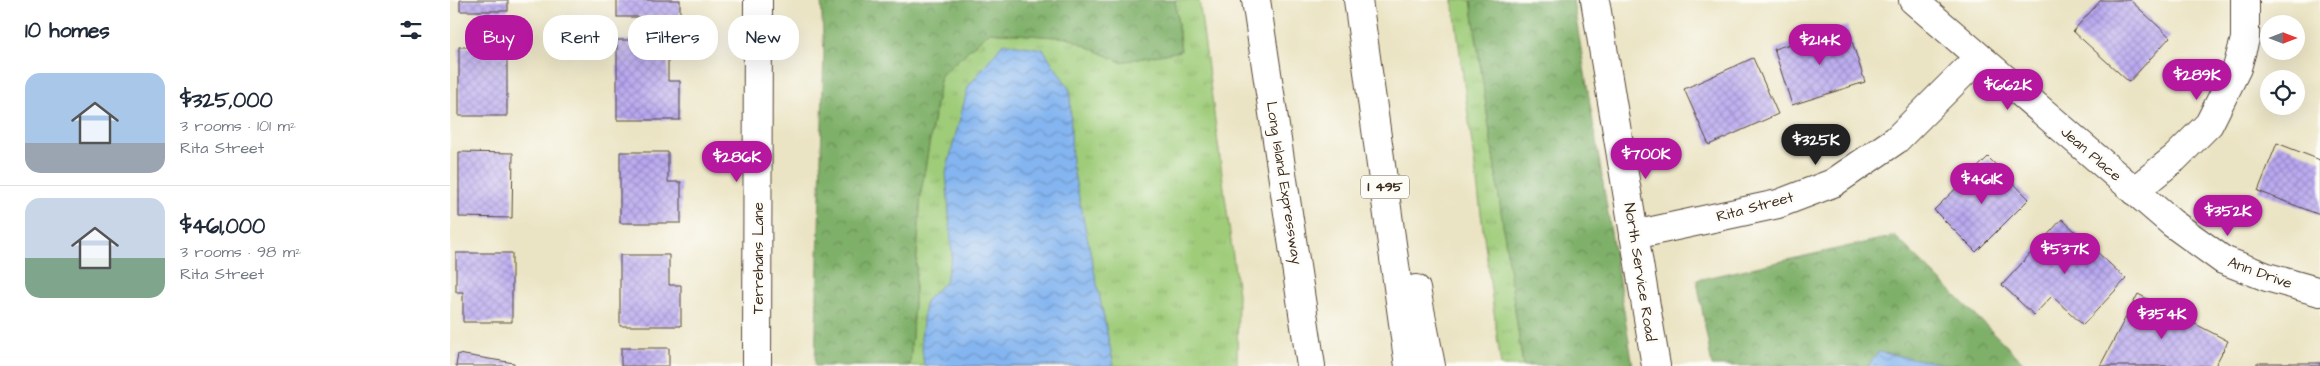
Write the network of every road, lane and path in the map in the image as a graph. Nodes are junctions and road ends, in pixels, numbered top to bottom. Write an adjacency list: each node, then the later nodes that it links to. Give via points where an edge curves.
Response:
1 (758, 0): 12 (main road, Terrehans Lane)
2 (1256, 0): 11 (main road, Long Island Expressway)
3 (1595, 0): 9 (main road, North Service Road)
4 (1913, 0): 7 (main road, Jean Place)
5 (2245, 0): 8 (main road, via 2245,39 2237,68 2209,124)
6 (1359, 4): 15 (main road, I 495); 16 (main road)
7 (1978, 58): 8 (main road, Jean Place); 9 (main road, Rita Street, via 1896,140 1833,182 1778,204)
8 (2134, 191): 10 (main road, Ann Drive, via 2223,260)
9 (1634, 235): 17 (main road, North Service Road)
10 (2320, 292)
11 (1305, 319): 13 (main road); 14 (main road, Long Island Expressway)
12 (757, 366)
13 (1296, 366)
14 (1311, 366)
15 (1409, 366)
16 (1431, 366)
17 (1656, 366)

